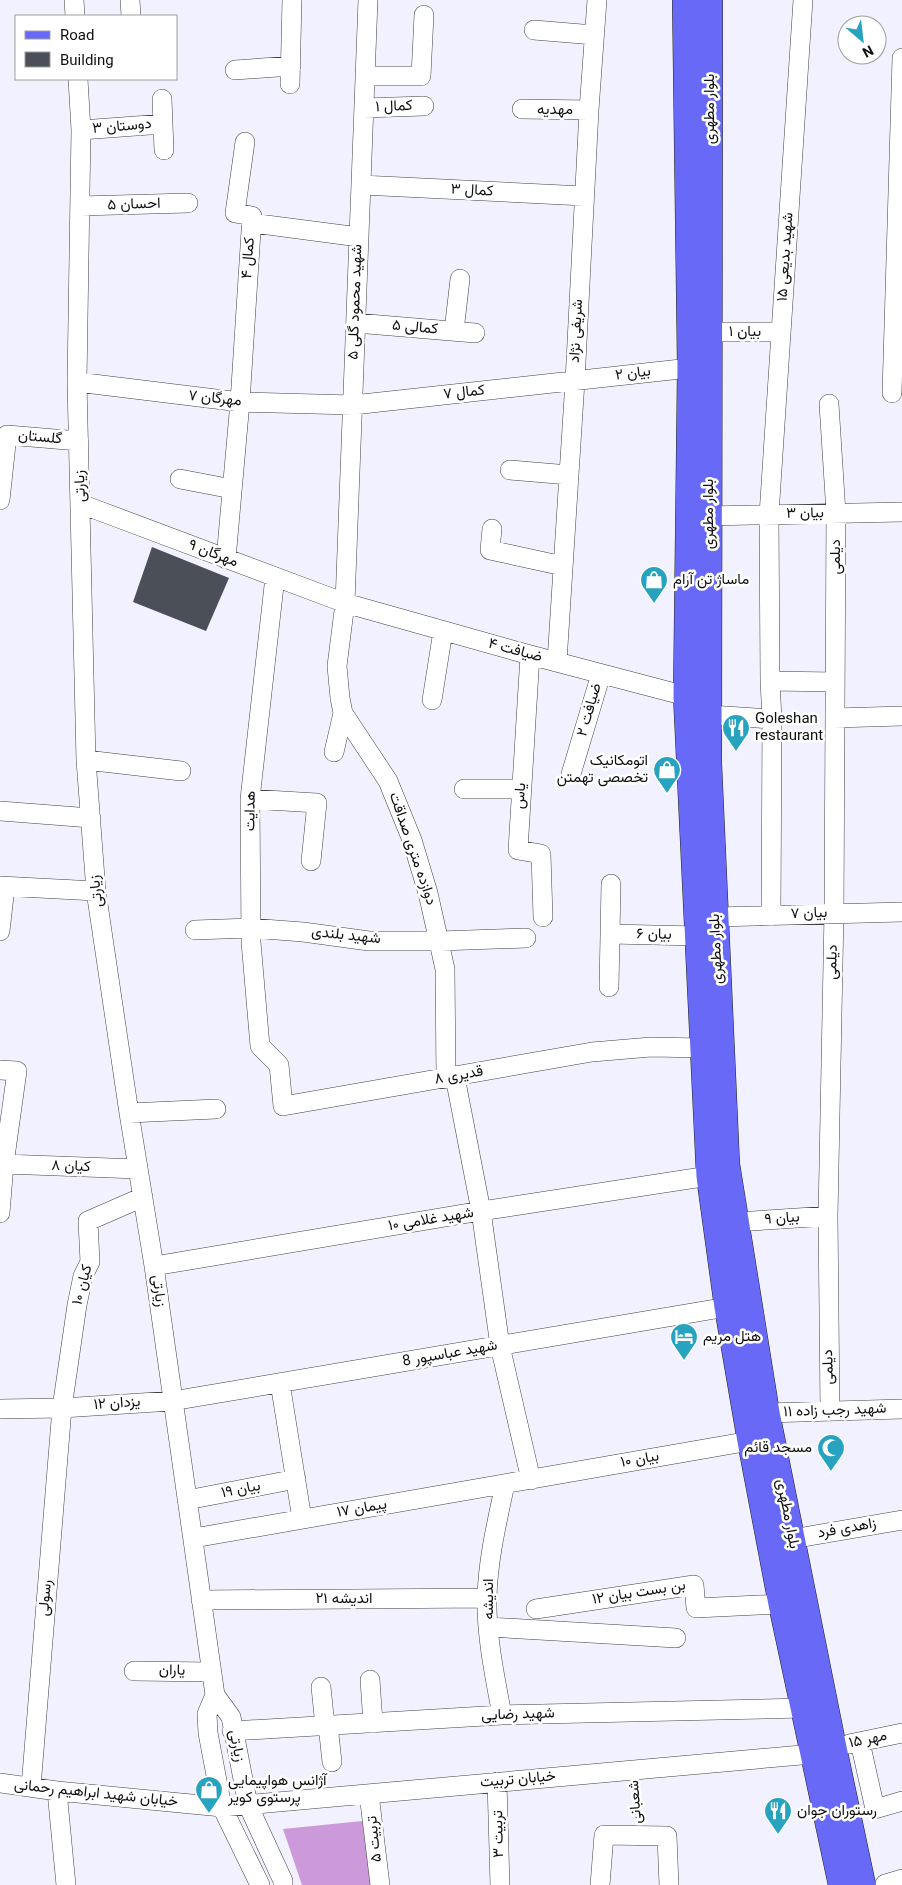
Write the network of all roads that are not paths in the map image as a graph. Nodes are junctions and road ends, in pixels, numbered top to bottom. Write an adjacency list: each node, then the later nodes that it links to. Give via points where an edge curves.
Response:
1 (74, 0): 9 (street)
2 (130, 0): 10 (street)
3 (292, 0): 15 (street, via 290,75)
4 (368, 0): 16 (street, شهید محمود گلی ۵)
5 (598, 0): 13 (street, شریفی نژاد)
6 (685, 0): 41 (main road, بلوار مطهری)
7 (710, 0): 38 (main road, بلوار مطهری)
8 (802, 0): 39 (street, شهید بدیعی ۱۵)
9 (75, 15)
10 (131, 15)
11 (424, 15): 16 (street, via 421,76)
12 (534, 30): 13 (street)
13 (594, 35): 22 (street, شریفی نژاد)
14 (902, 58): 32 (street)
15 (235, 70)
16 (365, 76): 20 (street, شهید محمود گلی ۵)
17 (78, 80): 24 (street, زیارتی)
18 (162, 99): 23 (street)
19 (424, 106): 20 (street, کمال ۱)
20 (364, 108): 27 (street, شهید محمود گلی ۵)
21 (522, 110): 22 (street, مهدیه)
22 (589, 110): 28 (street, شریفی نژاد)
23 (163, 124): 24 (street, دوستان ۳); 26 (street)
24 (81, 130): 30 (street, زیارتی)
25 (245, 142): 31 (street, via 235,213 252,216)
26 (164, 150)
27 (361, 185): 28 (street, کمال ۳); 33 (street, شهید محمود گلی ۵)
28 (584, 196): 42 (street, شریفی نژاد)
29 (188, 203): 30 (street, احسان ۵)
30 (80, 206): 43 (street, زیارتی)
31 (252, 222): 33 (street, کمال ۴); 45 (street, کمال ۴)
32 (899, 223): 36 (street)
33 (359, 237): 35 (street, شهید محمود گلی ۵)
34 (460, 279): 37 (street)
35 (356, 323): 37 (street, کمالی ۵); 47 (street, شهید محمود گلی ۵)
36 (898, 324): 44 (street)
37 (454, 331): 40 (street, کمالی ۵)
38 (710, 332): 39 (street, بیان ۱); 58 (main road, بلوار مطهری)
39 (781, 332): 57 (street, شهید بدیعی ۱۵)
40 (475, 333)
41 (690, 368): 42 (street, بیان ۲); 70 (main road, بلوار مطهری)
42 (575, 381): 47 (street, کمال ۷); 50 (street, شریفی نژاد)
43 (77, 382): 45 (street, مهرگان ۷); 48 (street, زیارتی)
44 (892, 393)
45 (240, 402): 47 (street, مهرگان ۷); 52 (street, کمال ۴)
46 (829, 404): 56 (street, دیلمی)
47 (352, 405): 63 (street, شهید محمود گلی ۵)
48 (79, 441): 53 (street, گلستان, via 7,435); 54 (street, زیارتی)
49 (510, 470): 50 (street)
50 (569, 474): 61 (street, شریفی نژاد)
51 (180, 479): 52 (street)
52 (232, 489): 60 (street, کمال ۴)
53 (0, 500)
54 (82, 504): 60 (street, مهرگان ۹); 78 (street, زیارتی)
55 (902, 512): 56 (street, بیان ۳)
56 (836, 513): 57 (street, بیان ۳); 69 (street, دیلمی)
57 (769, 515): 58 (street, بیان ۳); 68 (street, شهید بدیعی ۱۵)
58 (709, 516): 73 (main road, بلوار مطهری)
59 (492, 529): 61 (street, via 490,550)
60 (226, 559): 62 (street, مهرگان ۹)
61 (564, 566): 66 (street, شریفی نژاد)
62 (275, 577): 63 (street, مهرگان ۹); 84 (street, هدایت)
63 (345, 603): 64 (street, ضیافت ۴); 72 (street, دوازده متری صداقت, via 337,666)
64 (443, 631): 65 (street, ضیافت ۴); 71 (street)
65 (530, 655): 66 (street, ضیافت ۴); 82 (street, یاس)
66 (557, 662): 67 (street, ضیافت ۴)
67 (601, 674): 70 (street, ضیافت ۴); 80 (street, ضیافت ۲)
68 (770, 681): 69 (street); 76 (street, شهید بدیعی ۱۵)
69 (835, 682): 75 (street, دیلمی)
70 (686, 696): 83 (main road, بلوار مطهری)
71 (432, 700)
72 (343, 713): 77 (street); 102 (street, دوازده متری صداقت, via 388,781 412,840)
73 (710, 716): 76 (street); 83 (main road, بلوار مطهری)
74 (902, 716): 75 (street)
75 (835, 718): 92 (street, دیلمی)
76 (772, 719): 93 (street, شهید بدیعی ۱۵)
77 (334, 752)
78 (86, 760): 79 (street); 86 (street, زیارتی)
79 (181, 771)
80 (571, 774)
81 (464, 789): 82 (street)
82 (522, 789): 94 (street, یاس, via 518,850 541,854)
83 (700, 791): 95 (main road, بلوار مطهری); 100 (main road, بلوار مطهری)
84 (250, 799): 87 (street, via 317,803); 96 (street, هدایت)
85 (0, 811): 86 (street)
86 (91, 818): 90 (street, زیارتی)
87 (311, 861)
88 (611, 884): 99 (street)
89 (3, 887): 90 (street); 98 (street)
90 (96, 891): 109 (street, زیارتی)
91 (902, 912): 92 (street, بیان ۷)
92 (834, 914): 93 (street, بیان ۷); 116 (street, دیلمی)
93 (771, 916): 95 (street, بیان ۷)
94 (543, 917)
95 (716, 917): 117 (main road, بلوار مطهری, via 727,1164)
96 (251, 928): 97 (street, شهید بلندی); 102 (street, شهید بلندی, via 369,941); 104 (street, هدایت)
97 (195, 930)
98 (0, 931)
99 (610, 934): 100 (street, بیان ۶); 103 (street)
100 (697, 936): 105 (main road, بلوار مطهری)
101 (526, 938): 102 (street, شهید بلندی)
102 (440, 941): 107 (street, دوازده متری صداقت, via 445,969)
103 (609, 987)
104 (260, 1046): 107 (street, قدیری ۸, via 280,1065 283,1106)
105 (703, 1048): 107 (street, قدیری ۸, via 651,1047 592,1052); 112 (main road, بلوار مطهری)
106 (0, 1070): 110 (street, via 17,1071)
107 (450, 1078): 114 (street, دوازده متری صداقت)
108 (216, 1109): 109 (street)
109 (129, 1113): 111 (street, زیارتی)
110 (4, 1164): 111 (street, کیان ۸); 115 (street)
111 (138, 1169): 113 (street, زیارتی)
112 (709, 1176): 114 (street, شهید غلامی ۱۰); 119 (main road, بلوار مطهری)
113 (143, 1197): 118 (street, زیارتی); 123 (street, کیان ۱۰, via 88,1221 90,1262 83,1276 77,1305)
114 (481, 1211): 118 (street, شهید غلامی ۱۰); 120 (street, دوازده متری صداقت)
115 (0, 1213)
116 (828, 1216): 117 (street, بیان ۹); 126 (street, دیلمی)
117 (737, 1222): 127 (main road, بلوار مطهری)
118 (154, 1266): 122 (street, زیارتی)
119 (727, 1307): 120 (street, شهید عباسپور 8); 128 (main road, بلوار مطهری)
120 (500, 1346): 121 (street, شهید عباسپور 8); 130 (street, دوازده متری صداقت)
121 (280, 1383): 122 (street, شهید عباسپور 8); 129 (street)
122 (172, 1401): 123 (street, یزدان ۱۲); 132 (street, زیارتی)
123 (62, 1408): 124 (street, یزدان ۱۲); 159 (street, رسولی)
124 (0, 1409)
125 (902, 1409): 126 (street, شهید رجب زاده ۱۱)
126 (830, 1411): 127 (street, شهید رجب زاده ۱۱)
127 (767, 1413): 136 (main road, بلوار مطهری)
128 (750, 1441): 130 (street, بیان ۱۰); 139 (main road, بلوار مطهری)
129 (296, 1479): 132 (street, بیان ۱۹); 133 (street)
130 (531, 1480): 131 (street, پیمان ۱۷)
131 (505, 1484): 133 (street, پیمان ۱۷); 137 (street, اندیشه, via 491,1551)
132 (187, 1500): 135 (street, زیارتی)
133 (302, 1519): 135 (street, پیمان ۱۷)
134 (902, 1520): 136 (street, زاهدی فرد)
135 (194, 1538): 138 (street, زیارتی)
136 (792, 1539): 155 (main road, بلوار مطهری)
137 (487, 1598): 138 (street, اندیشه ۲۱); 141 (street, اندیشه)
138 (201, 1600): 144 (street, زیارتی)
139 (780, 1604): 140 (street, بن بست بیان ۱۲, via 696,1608 694,1585); 148 (main road, بلوار مطهری)
140 (536, 1609)
141 (489, 1627): 142 (street); 149 (street, اندیشه)
142 (676, 1638)
143 (134, 1670): 144 (street, یاران)
144 (211, 1672): 147 (street, زیارتی)
145 (370, 1680): 150 (street)
146 (321, 1687): 151 (street)
147 (214, 1695): 152 (street, زیارتی, via 231,1717); 164 (street, زیارتی, via 207,1714 208,1733)
148 (803, 1708): 149 (street, شهید رضایی); 155 (main road, بلوار مطهری)
149 (502, 1715): 150 (street, شهید رضایی)
150 (373, 1723): 151 (street, شهید رضایی)
151 (326, 1725): 152 (street, شهید رضایی); 156 (street)
152 (232, 1731): 163 (street, زیارتی)
153 (902, 1733): 154 (street, مهر ۱۵)
154 (860, 1742): 155 (street, مهر ۱۵); 162 (street, via 875,1809)
155 (823, 1751): 157 (street, خیابان تربیت); 165 (main road, بلوار مطهری); 173 (main road, بلوار مطهری)
156 (332, 1762)
157 (498, 1782): 161 (street, خیابان تربیت); 170 (street, تربیت ۳)
158 (0, 1783): 159 (street, خیابان شهید ابراهیم رحمانی)
159 (31, 1787): 160 (street, خیابان شهید ابراهیم رحمانی)
160 (57, 1791): 164 (street, خیابان شهید ابراهیم رحمانی); 166 (street)
161 (370, 1794): 163 (street, خیابان تربیت); 169 (street, تربیت ۵)
162 (902, 1801)
163 (248, 1804): 164 (street, خیابان تربیت); 168 (street, زیارتی)
164 (222, 1807): 167 (street, زیارتی)
165 (883, 1882)
166 (66, 1885)
167 (260, 1885)
168 (283, 1885)
169 (380, 1885)
170 (500, 1885)
171 (600, 1885): 172 (street, شعبانی, via 604,1835 638,1835 668,1836)
172 (669, 1885)
173 (841, 1885)

